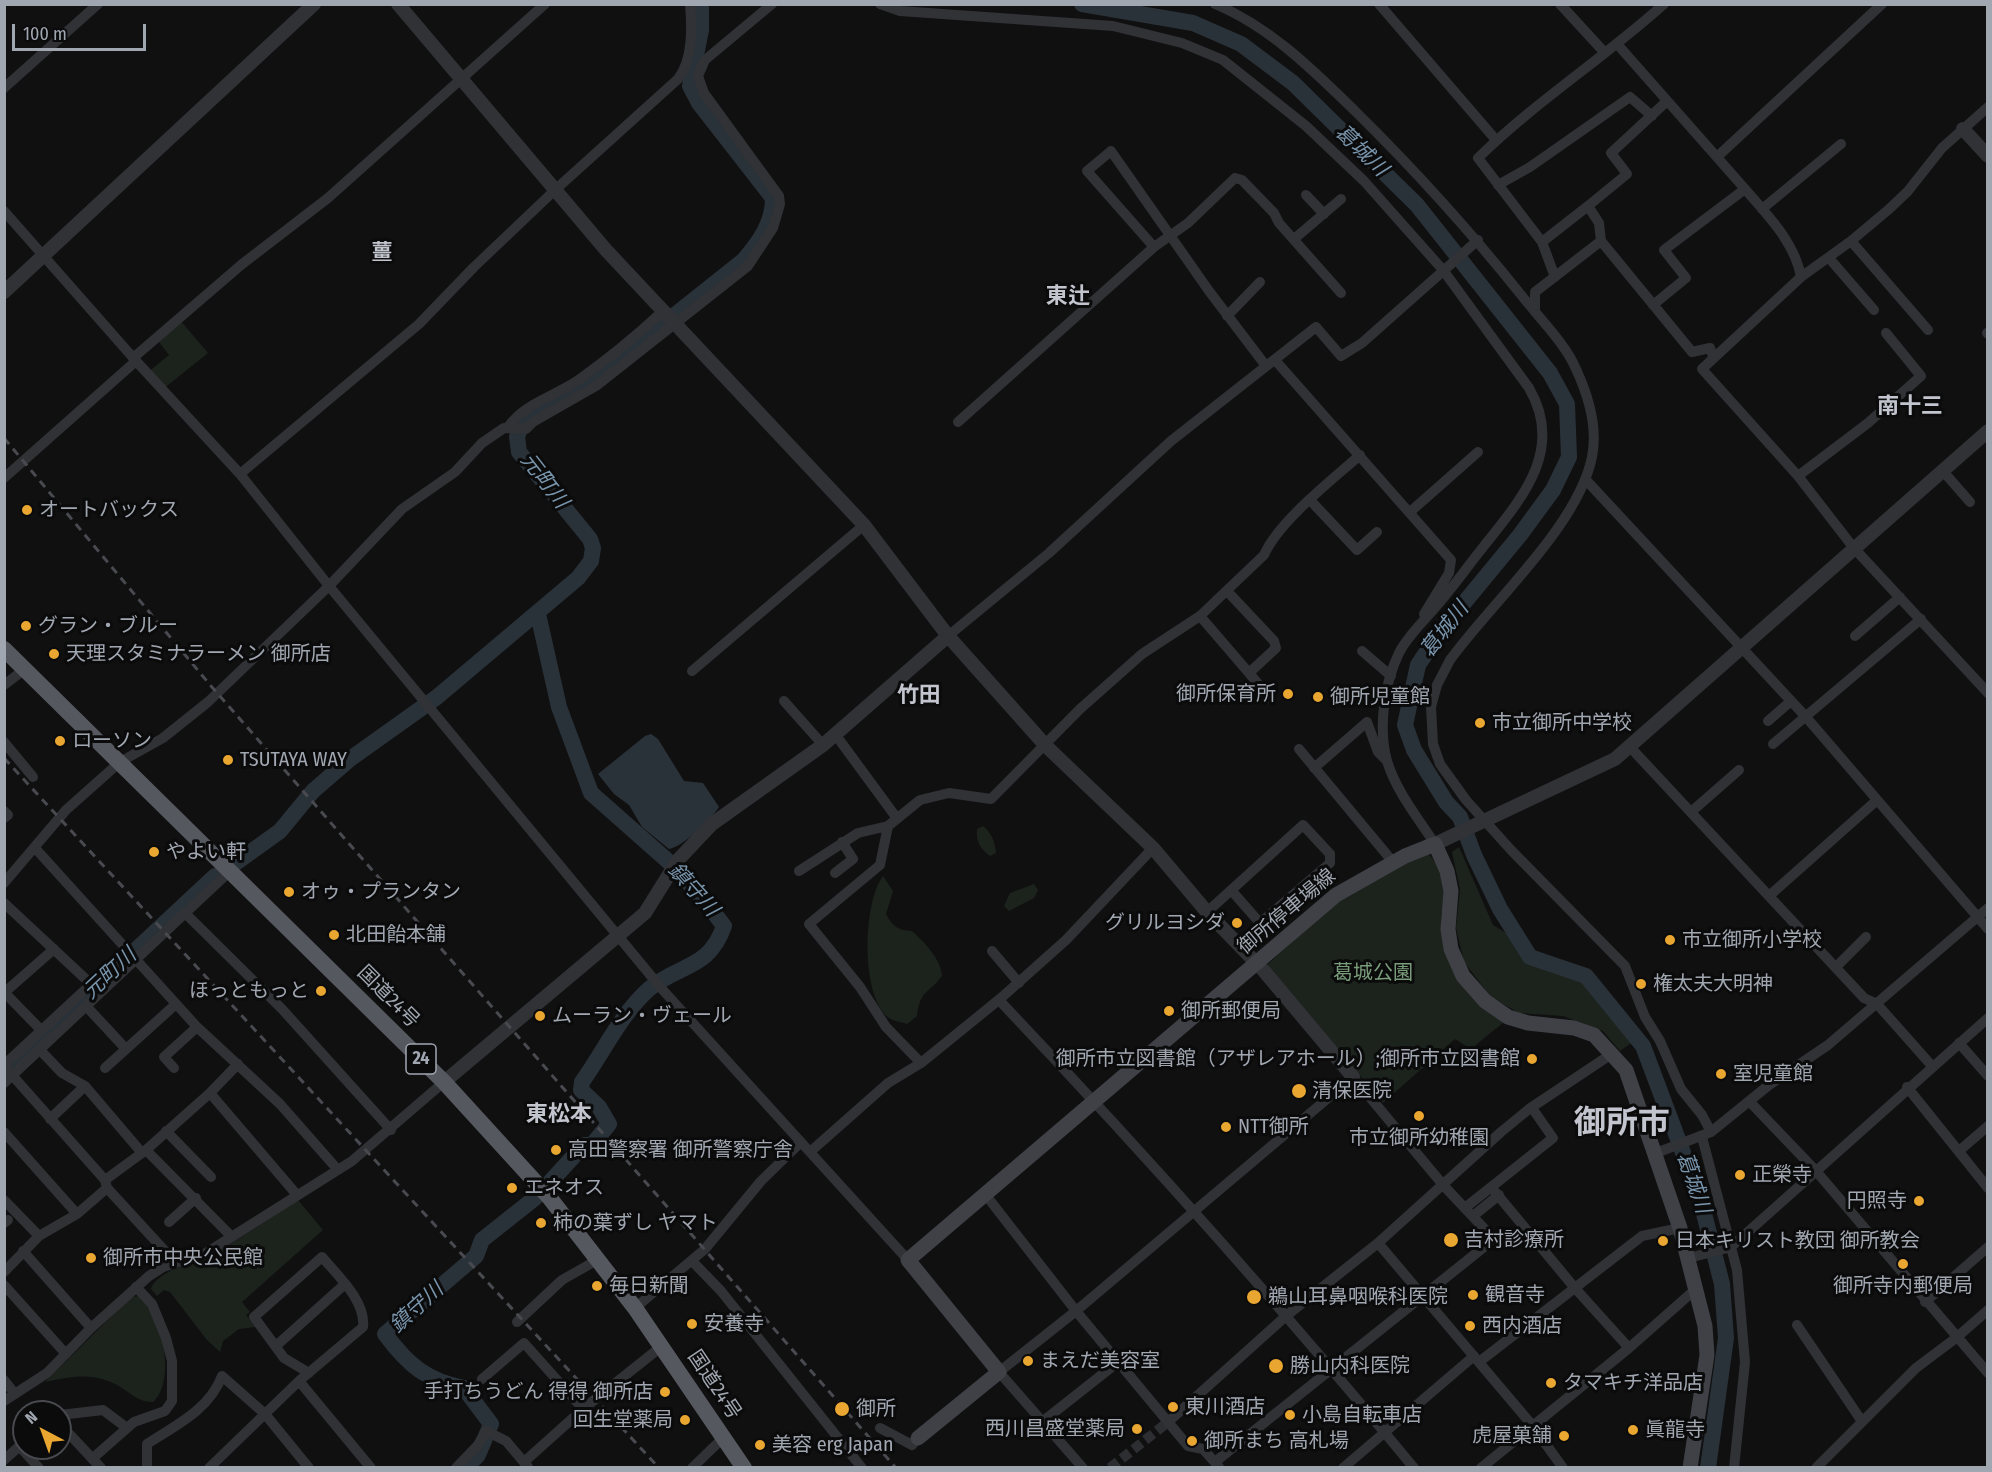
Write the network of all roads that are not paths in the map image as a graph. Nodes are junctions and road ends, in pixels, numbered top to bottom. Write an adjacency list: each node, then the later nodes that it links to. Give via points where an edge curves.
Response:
1 (98, 4): 18 (street)
2 (314, 4): 43 (street)
3 (398, 4): 17 (street)
4 (545, 4): 17 (street)
5 (690, 4): 15 (street)
6 (772, 4): 16 (street)
7 (880, 4): 45 (street, via 900,11 940,15 1113,26 1182,43 1223,60 1306,126 1364,181)
8 (1215, 4): 38 (street, via 1260,28 1289,50 1408,162)
9 (1379, 4): 23 (street)
10 (1560, 4): 14 (street)
11 (1664, 4): 13 (street)
12 (1882, 4): 25 (street)
13 (1618, 45): 14 (street); 19 (street)
14 (1605, 53): 23 (street)
15 (688, 60): 16 (street); 29 (street, via 678,79)
16 (703, 60): 58 (street, via 699,85 773,184 780,204 773,228 748,266)
17 (462, 80): 29 (street); 62 (street, via 328,198 241,265)
18 (4, 88)
19 (1666, 102): 21 (street); 25 (street)
20 (1988, 107): 22 (street)
21 (1652, 116): 27 (street, via 1630,97); 32 (street, via 1611,153 1627,174)
22 (1963, 129): 26 (street); 41 (street, via 1936,154 1908,191)
23 (1496, 141): 27 (street, via 1478,158)
24 (1841, 144): 33 (street)
25 (1718, 156): 28 (street)
26 (1988, 156)
27 (1498, 185): 40 (street)
28 (1745, 189): 33 (street); 53 (street, via 1664,250 1686,278)
29 (555, 190): 55 (street); 70 (street, via 419,324)
30 (1306, 195): 35 (street)
31 (1341, 199): 35 (street)
32 (1588, 206): 39 (street, via 1599,223); 40 (street)
33 (1762, 209): 47 (street, via 1788,242)
34 (4, 211): 43 (street)
35 (1324, 214): 37 (street)
36 (1170, 235): 37 (street, via 1235,178 1242,180); 42 (street); 42 (street, via 1112,151 1087,171); 57 (street)
37 (1294, 239): 52 (street)
38 (1476, 241): 45 (street); 49 (street)
39 (1601, 241): 46 (street); 53 (street)
40 (1542, 242): 46 (street)
41 (1851, 242): 44 (street); 59 (street)
42 (1154, 247): 64 (street)
43 (43, 255): 50 (street); 62 (street)
44 (1829, 258): 47 (street); 54 (street)
45 (1444, 269): 63 (street, via 1362,343 1341,356 1316,327); 85 (street, via 1539,404 1544,430 1538,464 1518,503)
46 (1556, 277): 51 (street)
47 (1801, 277): 61 (street)
48 (1260, 282): 57 (street)
49 (1513, 284): 51 (street); 56 (street)
50 (4, 292)
51 (1535, 292): 56 (street)
52 (1341, 293)
53 (1653, 304): 61 (street, via 1692,352 1710,348)
54 (1874, 310)
55 (663, 311): 58 (street); 65 (street, via 576,382 528,407)
56 (1535, 312): 73 (street, via 1575,367 1588,399 1594,436)
57 (1227, 316): 63 (street)
58 (674, 322): 65 (street, via 596,386 526,429); 77 (street)
59 (1928, 330)
60 (1886, 333): 71 (street, via 1922,376)
61 (1713, 356): 71 (street, via 1702,369 1706,376)
62 (135, 360): 70 (street); 72 (street)
63 (1270, 363): 68 (street); 86 (street, via 1171,441 1049,553)
64 (958, 422)
65 (509, 428): 80 (street, via 482,443 455,471 402,509)
66 (1988, 431): 69 (street)
67 (1478, 452): 76 (street)
68 (1360, 455): 74 (street); 76 (street)
69 (1942, 470): 75 (street); 79 (street)
70 (240, 474): 80 (street)
71 (1798, 476): 79 (street)
72 (4, 478)
73 (1586, 480): 88 (street); 119 (street, via 1565,518 1464,640 1437,685 1431,707 1432,744 1453,784)
74 (1310, 500): 78 (street, via 1357,550); 81 (street, via 1268,544 1264,555)
75 (1970, 502)
76 (1410, 512): 85 (street, via 1451,560 1449,573)
77 (864, 525): 86 (street); 92 (street)
78 (1377, 532)
79 (1853, 547): 82 (street); 88 (street)
80 (329, 586): 110 (street, via 208,702 163,738); 138 (street)
81 (1227, 591): 83 (street); 93 (street, via 1274,641 1276,648)
82 (1900, 597): 84 (street); 87 (street)
83 (1200, 616): 93 (street); 106 (street, via 1142,654)
84 (1921, 619): 96 (street); 100 (street)
85 (1420, 622): 94 (street, via 1399,654)
86 (948, 636): 102 (street); 106 (street)
87 (1856, 636)
88 (1741, 646): 99 (street); 107 (street)
89 (4, 649): 91 (highway, 国道24号 / 24)
90 (1362, 651): 94 (street)
91 (24, 669): 95 (street); 110 (highway, 国道24号 / 24)
92 (692, 671)
93 (1249, 673): 97 (street)
94 (1391, 675): 109 (street, via 1384,705)
95 (4, 686)
96 (1988, 693)
97 (1271, 699)
98 (784, 701): 105 (street)
99 (1791, 701): 100 (street); 101 (street)
100 (1806, 717): 104 (street); 114 (street)
101 (1768, 722)
102 (835, 734): 105 (street); 117 (street)
103 (4, 742): 113 (street)
104 (1773, 744)
105 (823, 745): 138 (street, via 712,824 678,860 645,913)
106 (1046, 746): 117 (street, via 992,799 937,794 920,800); 124 (street)
107 (1630, 747): 116 (street); 119 (street, via 1615,759)
108 (1299, 749): 111 (street)
109 (1387, 760): 111 (street, via 1378,752 1367,722); 122 (street, via 1405,798)
110 (120, 762): 123 (street, via 59,818); 126 (highway, 国道24号 / 24)
111 (1314, 768): 125 (street)
112 (1739, 770): 116 (street)
113 (33, 777)
114 (1876, 801): 131 (street); 136 (street)
115 (4, 811): 118 (street, via 8,815)
116 (1691, 812): 131 (street)
117 (896, 817): 120 (street)
118 (4, 818)
119 (1483, 823): 122 (street); 181 (street, via 1625,966 1681,1089 1702,1115)
120 (888, 826): 121 (street, via 858,833); 160 (street, via 880,865 809,924 860,987 886,1027)
121 (842, 842): 127 (street); 128 (street, via 853,859)
122 (1440, 842): 125 (main road, 御所停車場線); 159 (main road, via 1451,891 1451,949 1463,975 1485,1001 1508,1017 1574,1028 1594,1035)
123 (35, 848): 129 (street); 141 (street)
124 (1153, 848): 134 (street); 146 (street, via 1066,940)
125 (1393, 862): 144 (main road, 御所停車場線, via 1336,895)
126 (230, 871): 135 (street); 169 (highway, 国道24号 / 24)
127 (799, 871)
128 (835, 873)
129 (4, 884)
130 (1231, 890): 130 (street, via 1303,825 1330,854 1330,863 1260,923); 134 (street)
131 (1770, 896): 145 (street)
132 (4, 903): 140 (street)
133 (1988, 908): 136 (street)
134 (1207, 912): 144 (street)
135 (185, 913): 143 (street); 178 (street, via 282,1009)
136 (1977, 917): 137 (street); 151 (street)
137 (1988, 929)
138 (620, 936): 169 (street); 182 (street, via 658,984)
139 (1866, 937): 145 (street)
140 (54, 949): 147 (street); 148 (street)
141 (127, 951): 143 (street); 147 (street)
142 (992, 951): 146 (street)
143 (135, 960): 150 (street); 152 (street)
144 (1256, 965): 167 (street); 174 (main road, 御所停車場線)
145 (1836, 967): 151 (street, via 1864,998)
146 (1019, 983): 149 (street)
147 (91, 984): 155 (street)
148 (5, 992): 155 (street)
149 (999, 1000): 160 (street); 174 (street)
150 (176, 1004): 154 (street); 157 (street)
151 (1877, 1004): 163 (street); 173 (street, via 1828,1045)
152 (86, 1006): 157 (street); 158 (street)
153 (1988, 1018): 156 (street)
154 (197, 1027): 161 (street); 165 (street, via 164,1057)
155 (41, 1030): 162 (street)
156 (1959, 1043): 163 (street); 166 (street)
157 (126, 1049): 164 (street)
158 (40, 1050): 168 (street); 170 (street, via 62,1073)
159 (1613, 1053): 175 (street); 186 (main road, via 1626,1071)
160 (921, 1063): 185 (street, via 888,1083)
161 (238, 1064): 172 (street); 187 (street, via 280,1104)
162 (4, 1066): 168 (street)
163 (1932, 1066): 171 (street)
164 (105, 1068)
165 (174, 1068)
166 (1988, 1076)
167 (1353, 1077): 191 (street); 199 (street)
168 (8, 1079): 176 (street)
169 (444, 1082): 178 (street); 210 (highway, 国道24号 / 24, via 549,1197)
170 (85, 1086): 176 (street); 183 (street)
171 (1907, 1087): 184 (street); 188 (street)
172 (210, 1093): 179 (street); 195 (street)
173 (1749, 1101): 181 (street); 188 (street)
174 (1095, 1102): 194 (main road, 御所停車場線); 199 (street)
175 (1532, 1108): 191 (street); 193 (street, via 1553,1137)
176 (50, 1119): 190 (street)
177 (1988, 1126): 184 (street)
178 (391, 1130): 187 (street)
179 (166, 1131): 183 (street); 189 (street)
180 (4, 1132): 200 (street)
181 (1704, 1136): 186 (street); 206 (street)
182 (801, 1142): 185 (street); 212 (street, via 761,1181)
183 (144, 1151): 190 (street); 196 (street)
184 (1959, 1151): 192 (street)
185 (810, 1152): 211 (street)
186 (1660, 1152): 202 (main road)
187 (338, 1170): 195 (street)
188 (1816, 1171): 206 (street); 221 (street)
189 (211, 1177)
190 (106, 1184): 200 (street); 213 (street)
191 (1444, 1186): 198 (street); 205 (street)
192 (1988, 1188)
193 (1495, 1191): 198 (street); 218 (street)
194 (985, 1194): 211 (main road, 御所停車場線); 224 (street)
195 (297, 1195): 204 (street)
196 (196, 1198): 201 (street); 204 (street)
197 (4, 1200): 203 (street)
198 (1470, 1211): 220 (street, via 1494,1239)
199 (1193, 1212): 224 (street); 225 (street)
200 (77, 1215): 203 (street)
201 (169, 1222)
202 (1680, 1228): 209 (main road); 218 (street, via 1642,1236)
203 (39, 1236): 208 (street)
204 (231, 1236): 213 (street, via 206,1253)
205 (1378, 1243): 220 (street); 225 (street)
206 (1730, 1247): 209 (street); 276 (street, via 1737,1270 1745,1362)
207 (1988, 1247): 221 (street)
208 (23, 1251): 214 (street); 228 (street)
209 (1692, 1257): 219 (main road)
210 (599, 1259): 222 (highway, 国道24号 / 24); 226 (street, via 562,1280)
211 (908, 1260): 237 (main road)
212 (692, 1261): 222 (street); 269 (street, via 721,1291)
213 (175, 1262): 217 (street)
214 (4, 1272)
215 (345, 1284): 230 (street); 230 (street, via 322,1257 254,1317); 238 (street, via 364,1318 363,1327)
216 (4, 1285): 233 (street)
217 (136, 1287): 228 (street); 252 (street, via 155,1309 166,1338 174,1394 165,1411)
218 (1574, 1287): 232 (street); 234 (street)
219 (1697, 1288): 232 (street); 275 (main road, via 1707,1355)
220 (1424, 1296): 234 (street); 236 (street)
221 (1925, 1302): 229 (street)
222 (635, 1308): 231 (highway, 国道24号 / 24)
223 (1988, 1310): 229 (street)
224 (1076, 1311): 235 (street); 237 (street)
225 (1286, 1316): 236 (street); 250 (street)
226 (517, 1323)
227 (1797, 1325): 248 (street)
228 (91, 1328): 233 (street)
229 (1956, 1338): 239 (street); 248 (street, via 1916,1368)
230 (277, 1345): 238 (street, via 284,1358)
231 (662, 1346): 245 (street); 256 (highway, 国道24号 / 24)
232 (1629, 1348): 251 (street)
233 (66, 1354): 243 (street, via 47,1373)
234 (1477, 1359): 251 (street); 254 (street)
235 (1118, 1362): 249 (street); 250 (street)
236 (1331, 1370): 254 (street); 260 (street)
237 (999, 1372): 249 (street); 257 (main road)
238 (309, 1373): 242 (street)
239 (1988, 1373)
240 (482, 1379): 245 (street, via 524,1343)
241 (4, 1380): 243 (street)
242 (299, 1381): 247 (street); 265 (street)
243 (15, 1394): 244 (street)
244 (4, 1401)
245 (583, 1409): 259 (street)
246 (72, 1414): 252 (street, via 103,1410)
247 (265, 1414): 262 (street, via 222,1376 204,1405 147,1444); 263 (street); 264 (street)
248 (1861, 1420): 277 (street)
249 (1042, 1422): 270 (street)
250 (1167, 1422): 260 (street, via 1188,1446 1203,1449)
251 (1532, 1425): 273 (street); 274 (street)
252 (127, 1428): 258 (street)
253 (880, 1428): 257 (street, via 912,1445)
254 (1385, 1432): 271 (street); 272 (street)
255 (72, 1436): 258 (street)
256 (724, 1437): 267 (street); 268 (highway, 国道24号 / 24)
257 (918, 1438)
258 (93, 1458): 261 (street)
259 (526, 1465): 266 (street, via 506,1441 486,1431)
260 (1217, 1465)
261 (101, 1467)
262 (147, 1467)
263 (209, 1467)
264 (309, 1467)
265 (371, 1467)
266 (456, 1467)
267 (692, 1467)
268 (744, 1467)
269 (862, 1467)
270 (1083, 1467)
271 (1342, 1467)
272 (1414, 1467)
273 (1481, 1467)
274 (1563, 1467)
275 (1690, 1467)
276 (1734, 1467)
277 (1816, 1467)

